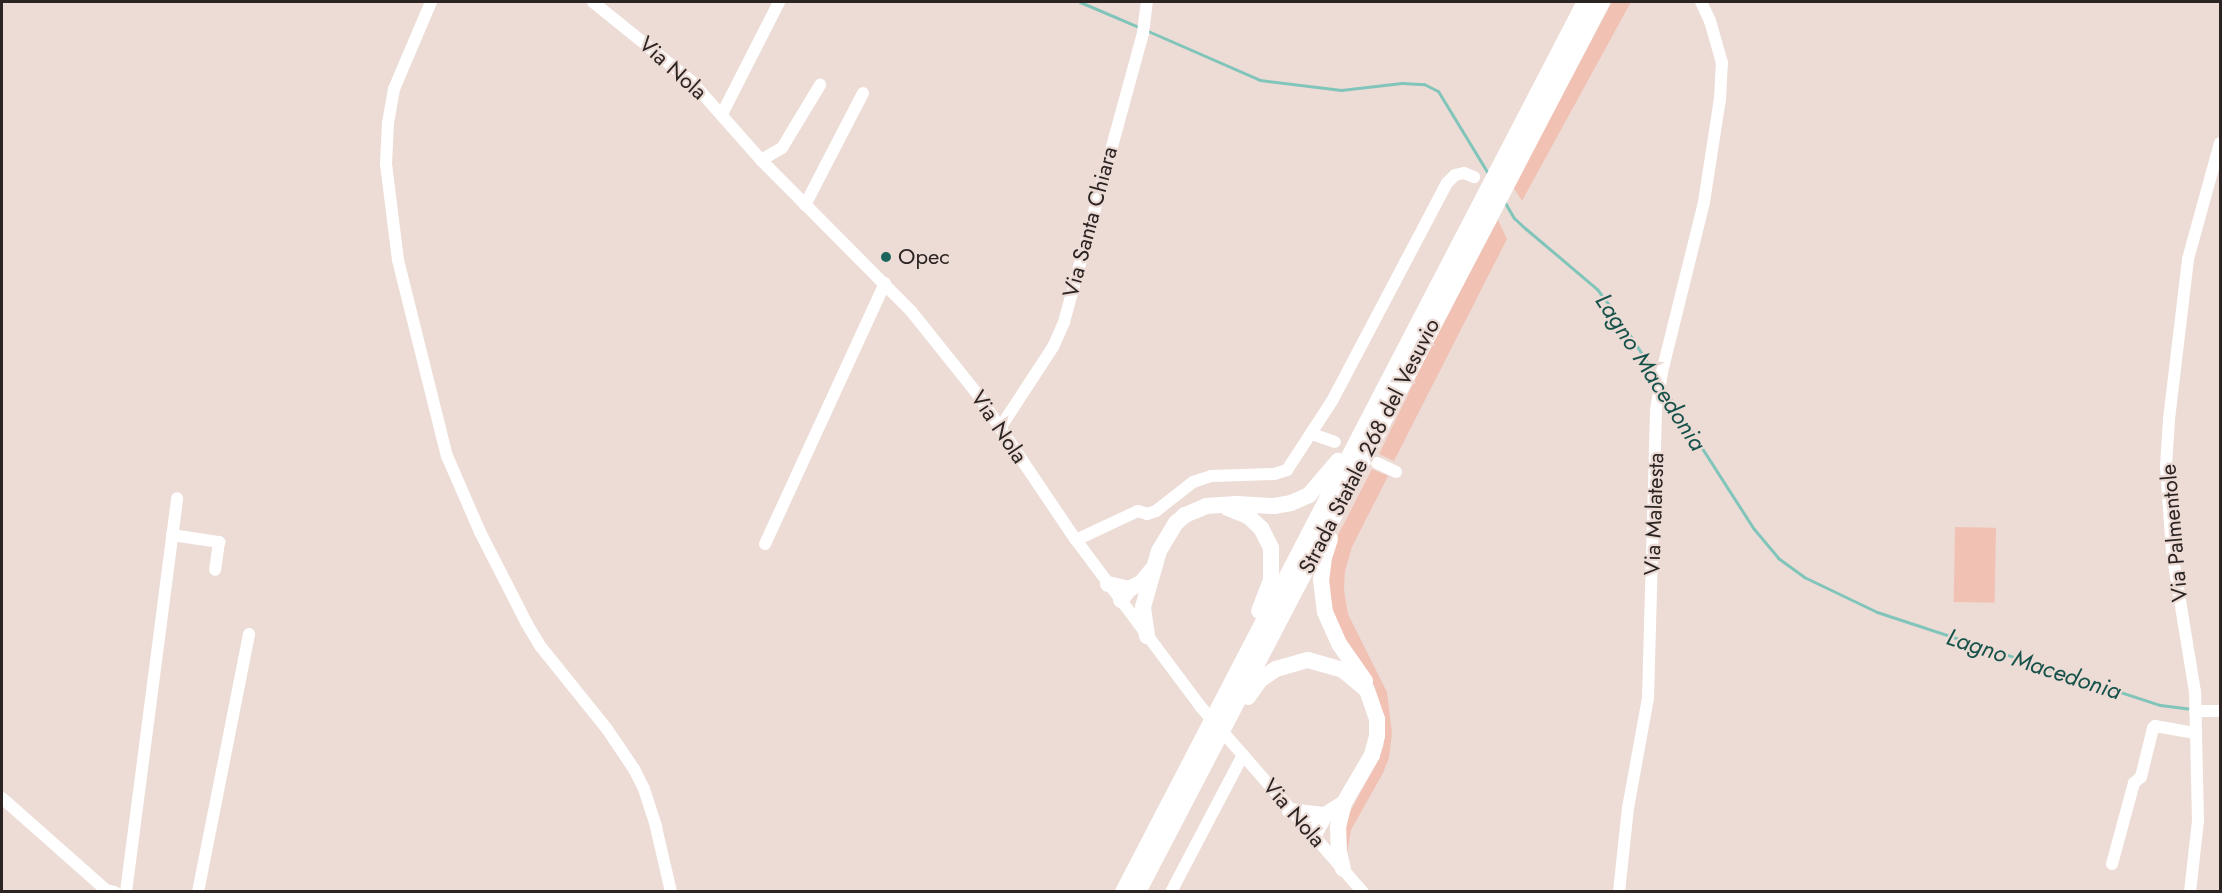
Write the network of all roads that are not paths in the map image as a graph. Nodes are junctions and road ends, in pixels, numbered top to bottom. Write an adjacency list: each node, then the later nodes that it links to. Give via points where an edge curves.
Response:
1 (431, 2): 56 (street, via 394,89 387,164 398,260 447,456 475,523 527,624 634,769 656,827)
2 (593, 2): 10 (street, Via Nola, via 664,57)
3 (779, 2): 10 (street)
4 (1147, 2): 19 (street, Via Santa Chiara, via 1143,33 1064,322)
5 (1585, 2): 13 (highway, Strada Statale 268 del Vesuvio)
6 (1602, 2): 13 (highway, Strada Statale 268 del Vesuvio)
7 (1701, 2): 61 (street, Via Malatesta, via 1722,63 1720,99 1704,202 1656,410 1651,663)
8 (820, 85): 12 (street, via 782,148)
9 (863, 93): 15 (street)
10 (722, 114): 12 (street, Via Nola)
11 (2220, 142): 38 (street, Via Palmentole, via 2188,259 2167,442 2170,533)
12 (761, 160): 15 (street, Via Nola)
13 (1504, 172): 16 (highway, Strada Statale 268 del Vesuvio)
14 (1474, 177): 20 (street, via 1464,173 1447,183)
15 (805, 206): 17 (street, Via Nola)
16 (1485, 210): 18 (highway, Strada Statale 268 del Vesuvio); 22 (highway, Strada Statale 268 del Vesuvio)
17 (885, 283): 19 (street, Via Nola, via 960,370); 29 (street)
18 (1407, 346): 26 (highway, via 1340,459 1309,495 1274,506); 40 (highway, Strada Statale 268 del Vesuvio)
19 (1000, 428): 28 (street, Via Nola)
20 (1312, 434): 21 (street); 28 (street, via 1287,470 1211,476 1193,482 1156,511 1138,511)
21 (1335, 442)
22 (1369, 447): 37 (highway, via 1324,557 1321,580 1330,626 1366,682); 40 (highway, Strada Statale 268 del Vesuvio)
23 (1377, 463): 24 (street)
24 (1396, 472)
25 (177, 498): 27 (street)
26 (1219, 505): 30 (highway, via 1194,510 1176,523); 40 (highway, via 1248,516 1261,528 1273,563 1271,580)
27 (172, 535): 31 (street, via 219,542); 54 (street)
28 (1076, 540): 32 (street, Via Nola)
29 (765, 544)
30 (1152, 569): 33 (highway); 34 (highway)
31 (216, 570)
32 (1108, 584): 34 (highway)
33 (1147, 597): 34 (highway); 36 (highway, via 1142,617)
34 (1124, 598): 36 (street, Via Nola)
35 (249, 634): 55 (street)
36 (1147, 636): 43 (street, Via Nola)
37 (1367, 690): 40 (highway, via 1343,670 1323,663 1297,662 1260,680); 45 (highway, via 1374,704 1377,736 1372,755)
38 (2195, 711): 39 (street); 41 (street, Via Palmentole)
39 (2220, 711)
40 (1225, 712): 42 (highway); 42 (highway)
41 (2195, 732): 50 (street, via 2153,728); 62 (street, Via Palmentole, via 2198,821)
42 (1209, 751): 57 (highway); 58 (highway)
43 (1243, 755): 46 (street, Via Nola); 59 (street)
44 (2, 798): 53 (street)
45 (1344, 803): 47 (highway); 48 (highway)
46 (1290, 811): 47 (highway); 49 (street, Via Nola)
47 (1325, 815): 49 (highway)
48 (1338, 827): 49 (highway, via 1327,836); 51 (highway)
49 (1315, 837): 51 (street, Via Nola)
50 (2112, 864)
51 (1343, 869): 60 (street, Via Nola)
52 (92, 891): 53 (street)
53 (110, 891)
54 (126, 891)
55 (198, 891)
56 (671, 891)
57 (1124, 891)
58 (1138, 891)
59 (1171, 891)
60 (1363, 891)
61 (1619, 891)
62 (2190, 891)

